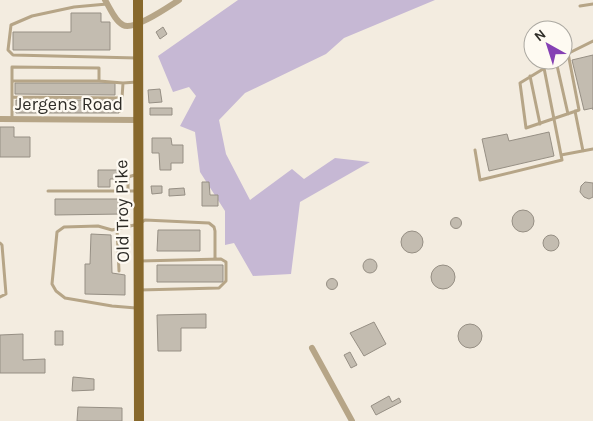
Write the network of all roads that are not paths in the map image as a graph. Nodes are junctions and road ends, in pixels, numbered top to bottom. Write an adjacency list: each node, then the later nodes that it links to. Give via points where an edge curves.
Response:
1 (138, 0): 6 (main road, Old Troy Pike)
2 (178, 0): 6 (street)
3 (106, 2): 6 (street, via 121,24 128,27); 9 (lane, via 32,16 11,25 8,50 13,55)
4 (593, 4): 5 (lane)
5 (580, 6)
6 (138, 24): 9 (main road, Old Troy Pike)
7 (593, 40): 8 (lane)
8 (573, 50)
9 (138, 58): 17 (main road, Old Troy Pike)
10 (540, 70): 14 (lane)
11 (544, 70): 26 (lane)
12 (559, 70): 23 (lane)
13 (571, 70): 22 (lane, via 579,110)
14 (530, 76): 28 (lane); 28 (lane, via 520,83 526,128)
15 (12, 81): 16 (lane); 16 (lane, via 12,66 99,68); 19 (lane)
16 (99, 81): 18 (lane)
17 (138, 82): 18 (lane); 27 (main road, Old Troy Pike)
18 (123, 83): 20 (lane)
19 (12, 97): 20 (lane); 25 (lane)
20 (122, 98): 21 (lane)
21 (120, 110)
22 (574, 111): 23 (lane); 31 (lane)
23 (568, 114): 26 (lane)
24 (0, 119): 25 (street, Jergens Road)
25 (12, 119): 27 (street, Jergens Road)
26 (554, 119): 28 (lane); 32 (lane)
27 (138, 120): 34 (main road, Old Troy Pike, via 138,173)
28 (540, 124)
29 (475, 150): 32 (lane, via 480,180 562,160)
30 (593, 150): 31 (lane)
31 (582, 151): 32 (lane)
32 (561, 155)
33 (48, 191): 34 (lane)
34 (133, 191): 35 (main road, Old Troy Pike)
35 (139, 224): 36 (lane); 38 (lane, via 145,220 209,222 215,231); 39 (main road, Old Troy Pike)
36 (117, 229): 40 (lane); 43 (lane, via 64,227 57,232 52,284 65,298)
37 (0, 244): 42 (lane, via 4,255 6,294)
38 (215, 259): 39 (lane); 41 (lane, via 226,262 226,281 219,288)
39 (139, 261): 41 (main road, Old Troy Pike)
40 (119, 271)
41 (139, 290): 43 (main road, Old Troy Pike)
42 (0, 297)
43 (139, 309): 45 (main road, Old Troy Pike)
44 (312, 348): 46 (street)
45 (139, 421)
46 (352, 421)

